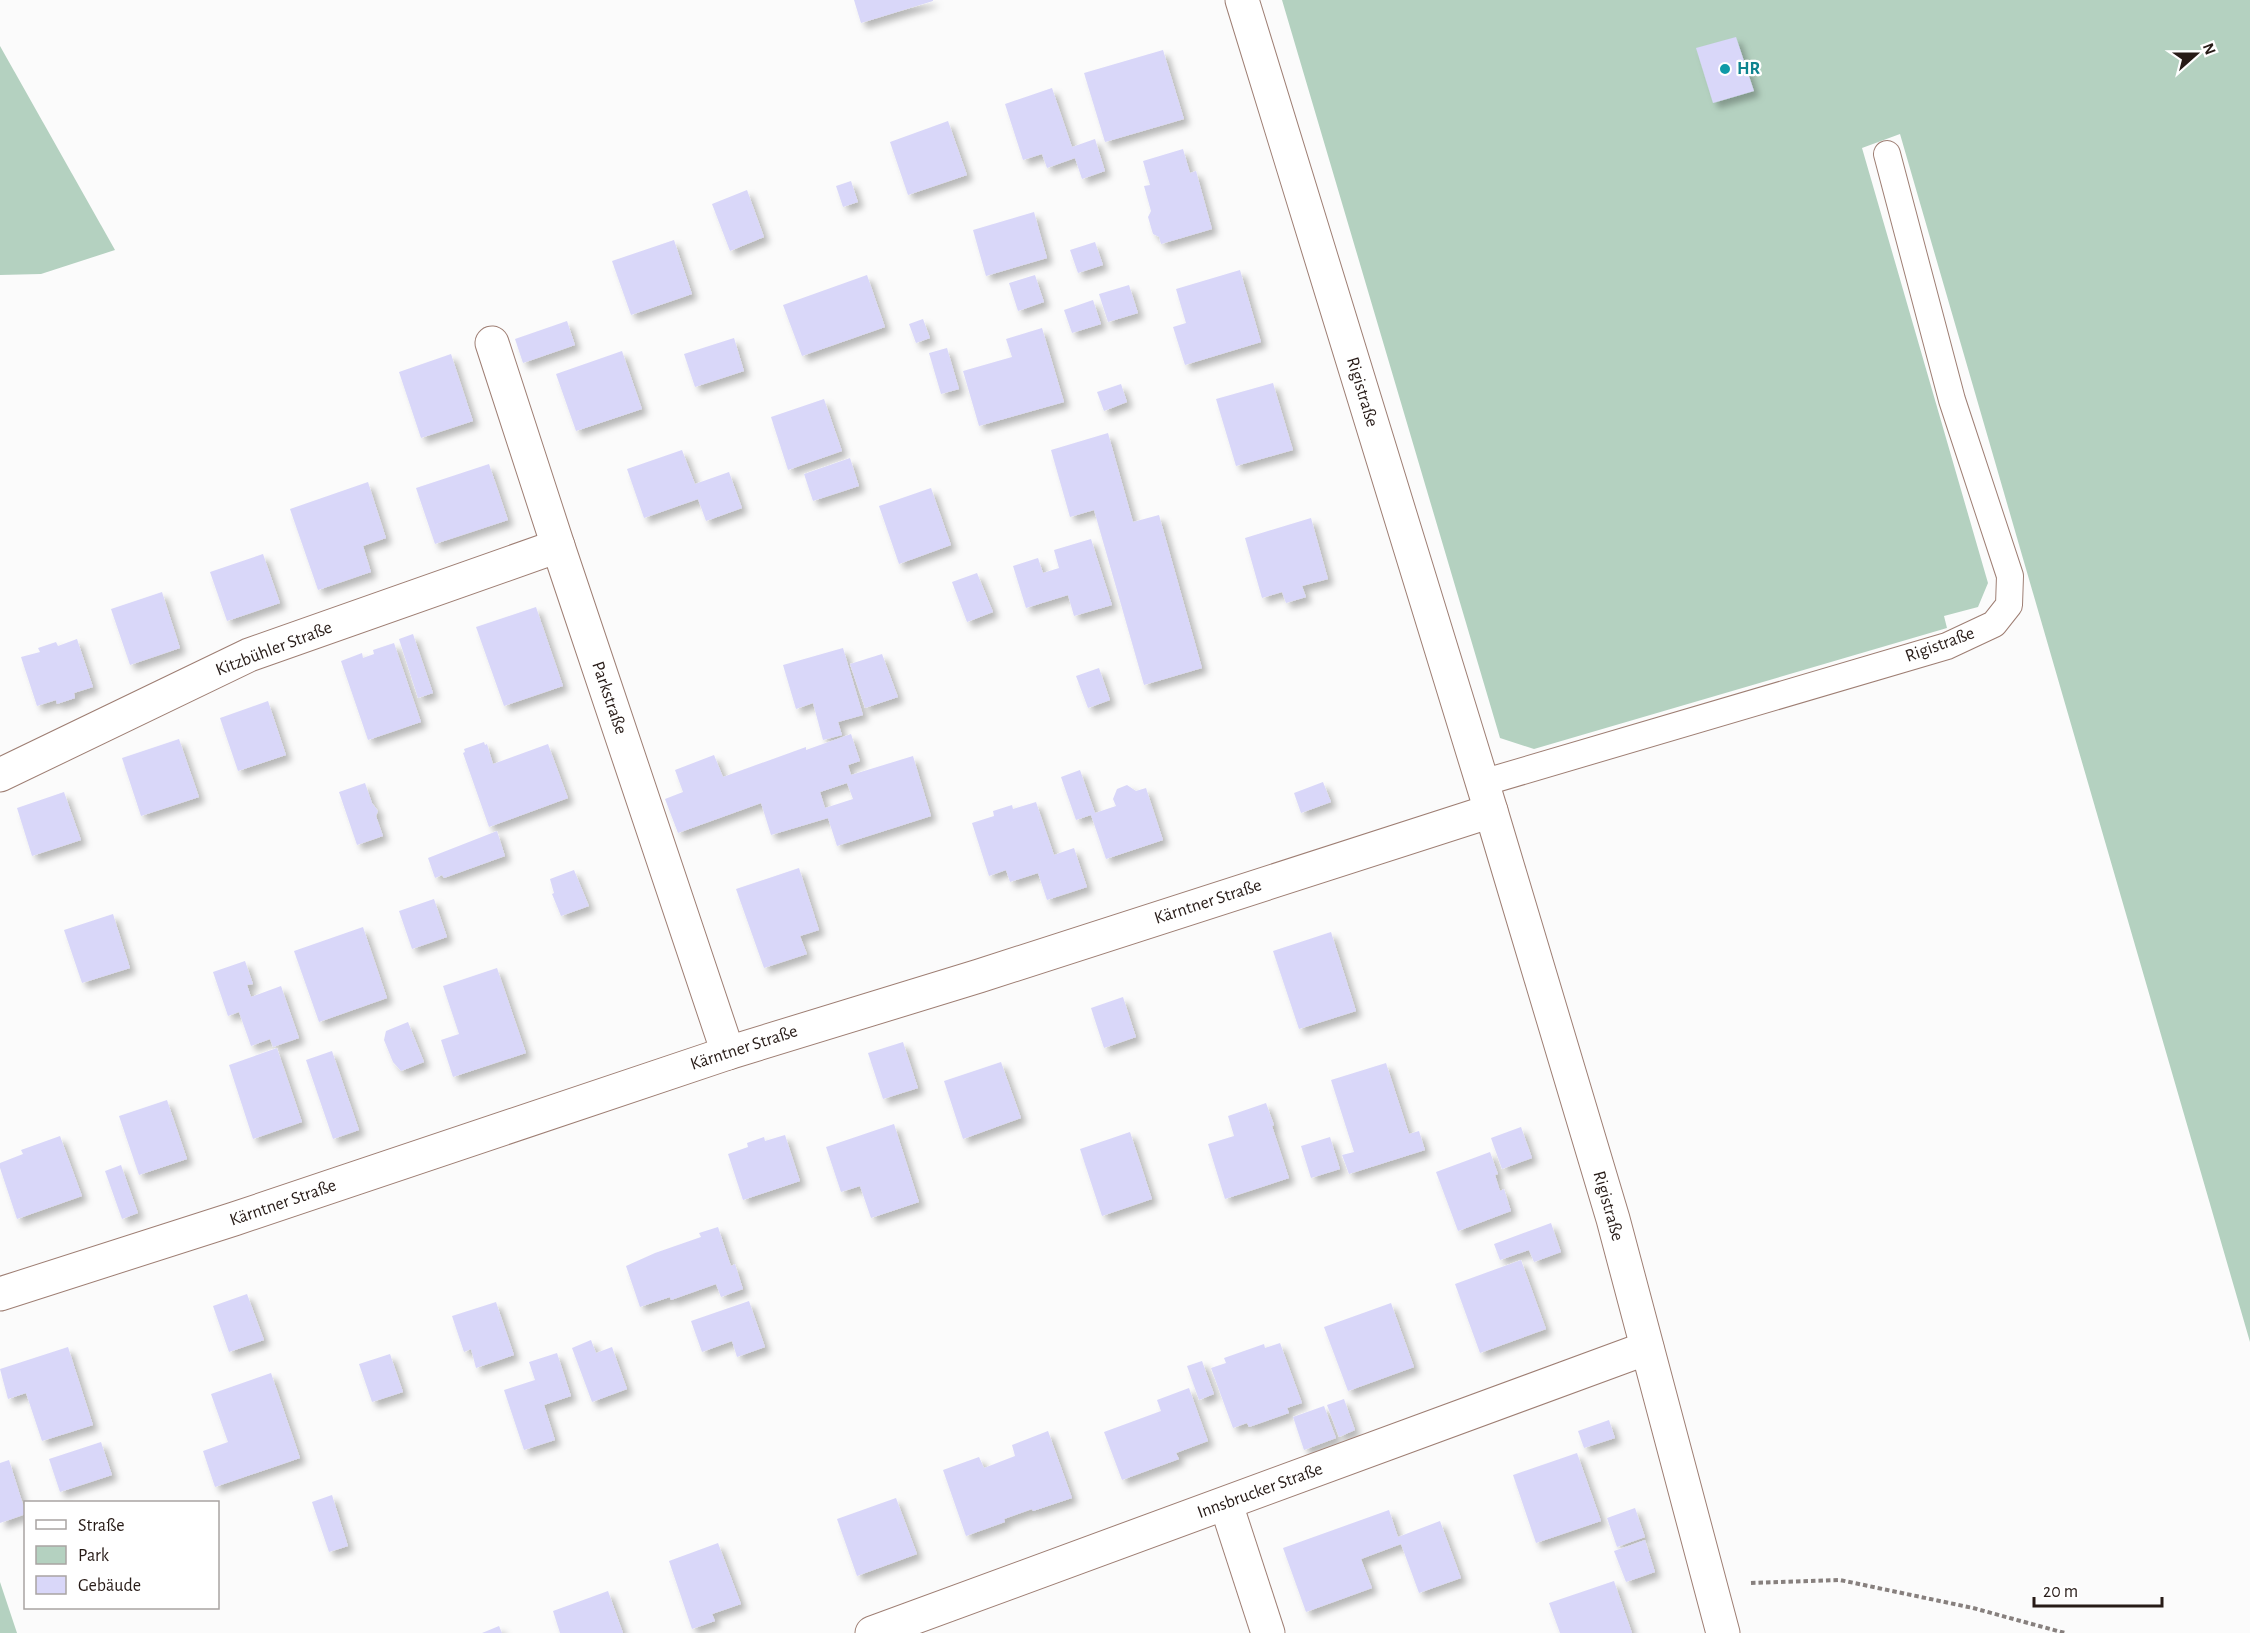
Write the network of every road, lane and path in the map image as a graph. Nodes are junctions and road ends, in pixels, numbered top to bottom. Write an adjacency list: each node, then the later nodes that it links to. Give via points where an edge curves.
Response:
1 (1242, 0): 6 (street, Rigistraße)
2 (1887, 154): 6 (lane, Rigistraße, via 1952,400 2010,576 2009,604 1994,624 1947,646)
3 (492, 342): 4 (street, Parkstraße)
4 (558, 546): 5 (street, Kitzbühler Straße, via 249,655); 7 (street, Parkstraße)
5 (0, 775)
6 (1486, 797): 7 (street, Kärntner Straße, via 979,976); 9 (street, Rigistraße, via 1613,1219)
7 (728, 1053): 8 (street, Kärntner Straße, via 234,1220)
8 (0, 1294)
9 (1647, 1348): 10 (street, Innsbrucker Straße); 11 (street, Rigistraße)
10 (1226, 1504): 12 (street, Innsbrucker Straße); 13 (street)
11 (1710, 1584): 14 (street, Rigistraße); 15 (path, via 1840,1580 1972,1608)
12 (872, 1633)
13 (1268, 1633)
14 (1723, 1633)
15 (2064, 1633)

